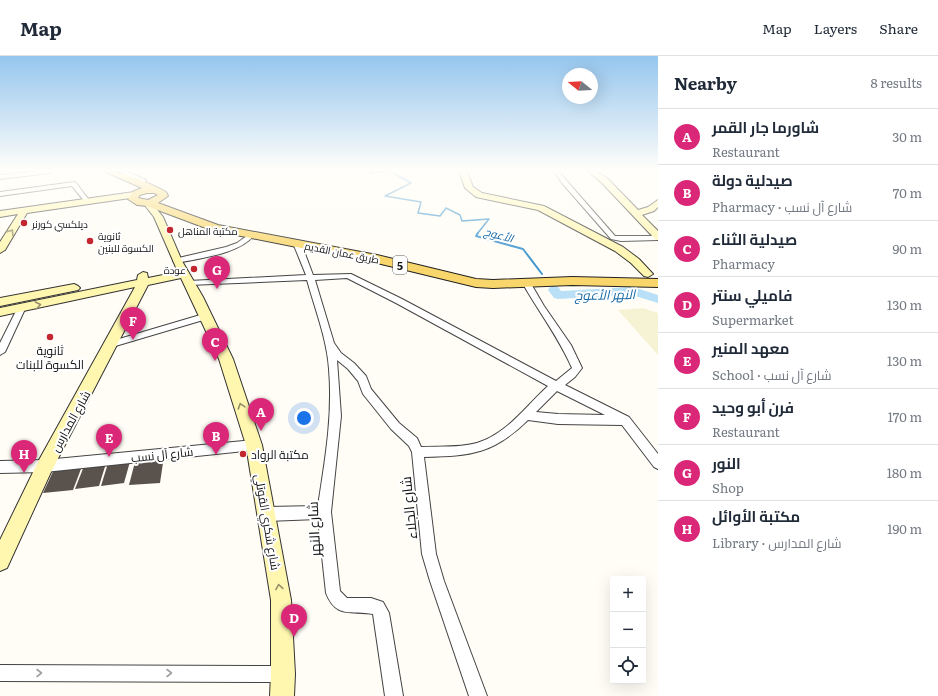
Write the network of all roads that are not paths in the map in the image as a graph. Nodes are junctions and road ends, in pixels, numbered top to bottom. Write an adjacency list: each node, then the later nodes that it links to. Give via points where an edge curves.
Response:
1 (87, 201): 12 (street)
2 (105, 201): 12 (street)
3 (136, 201): 10 (main road, طريق عمان القديم)
4 (154, 201): 10 (main road)
5 (165, 201): 23 (main road, طريق عمان القديم / 5, via 178,209 211,222 358,250 467,276 514,280)
6 (503, 201): 23 (street, via 541,208 619,249)
7 (581, 201): 19 (street, via 613,238)
8 (625, 201): 13 (street)
9 (627, 201): 13 (street)
10 (148, 203): 18 (main road, طريق عمان القديم / 5, via 215,228); 22 (street, شارع شكري القوتلي, via 158,217)
11 (658, 203): 13 (street, via 651,209)
12 (18, 213): 14 (street); 15 (street); 17 (street); 21 (street, one-way to 12)
13 (638, 213): 16 (street); 19 (street)
14 (0, 214)
15 (0, 218)
16 (658, 232)
17 (0, 234)
18 (251, 235): 20 (main road, طريق عمان القديم / 5); 22 (street, via 237,247)
19 (658, 237)
20 (297, 243): 24 (street, شارع النهر); 27 (main road, طريق عمان القديم / 5, via 377,259 463,281)
21 (0, 250)
22 (183, 272): 24 (street); 25 (street); 31 (street, شارع شكري القوتلي)
23 (653, 274)
24 (310, 277): 32 (street, شارع النهر); 35 (street, via 348,276)
25 (143, 279): 28 (street); 29 (street, one-way to 25); 33 (street, شارع المدارس)
26 (658, 283): 27 (main road, طريق عمان القديم / 5, via 572,281)
27 (526, 284): 35 (street, via 575,359 577,368 574,373)
28 (0, 302)
29 (21, 309): 30 (street); 34 (street)
30 (0, 312)
31 (206, 316): 33 (street); 38 (street, شارع شكري القوتلي, one-way to 31, via 226,359)
32 (329, 341): 39 (street, via 338,355 362,379 367,390 395,426 413,442); 43 (street, شارع النهر, via 334,368 336,416)
33 (112, 344): 41 (street, شارع المدارس)
34 (0, 352)
35 (556, 385): 36 (street); 37 (street)
36 (524, 415): 37 (street, via 558,419); 39 (street, via 494,441 476,448)
37 (625, 420): 40 (street)
38 (254, 445): 41 (street, شارع آل نسب); 44 (street, شارع شكري القوتلي)
39 (418, 452): 51 (street, شارع الجلاء, via 429,554)
40 (658, 462)
41 (46, 466): 42 (street, شارع آل نسب); 45 (street, شارع المدارس)
42 (0, 467)
43 (324, 512): 44 (street); 50 (street, شارع النهر, via 333,593 337,601 349,606 378,607)
44 (267, 514): 48 (street, شارع شكري القوتلي, one-way to 44, via 281,600)
45 (6, 538): 46 (street, شارع المدارس)
46 (0, 561)
47 (0, 673): 48 (street, one-way to 48)
48 (283, 674): 49 (street, شارع شكري القوتلي)
49 (282, 696)
50 (394, 696)
51 (478, 696)

